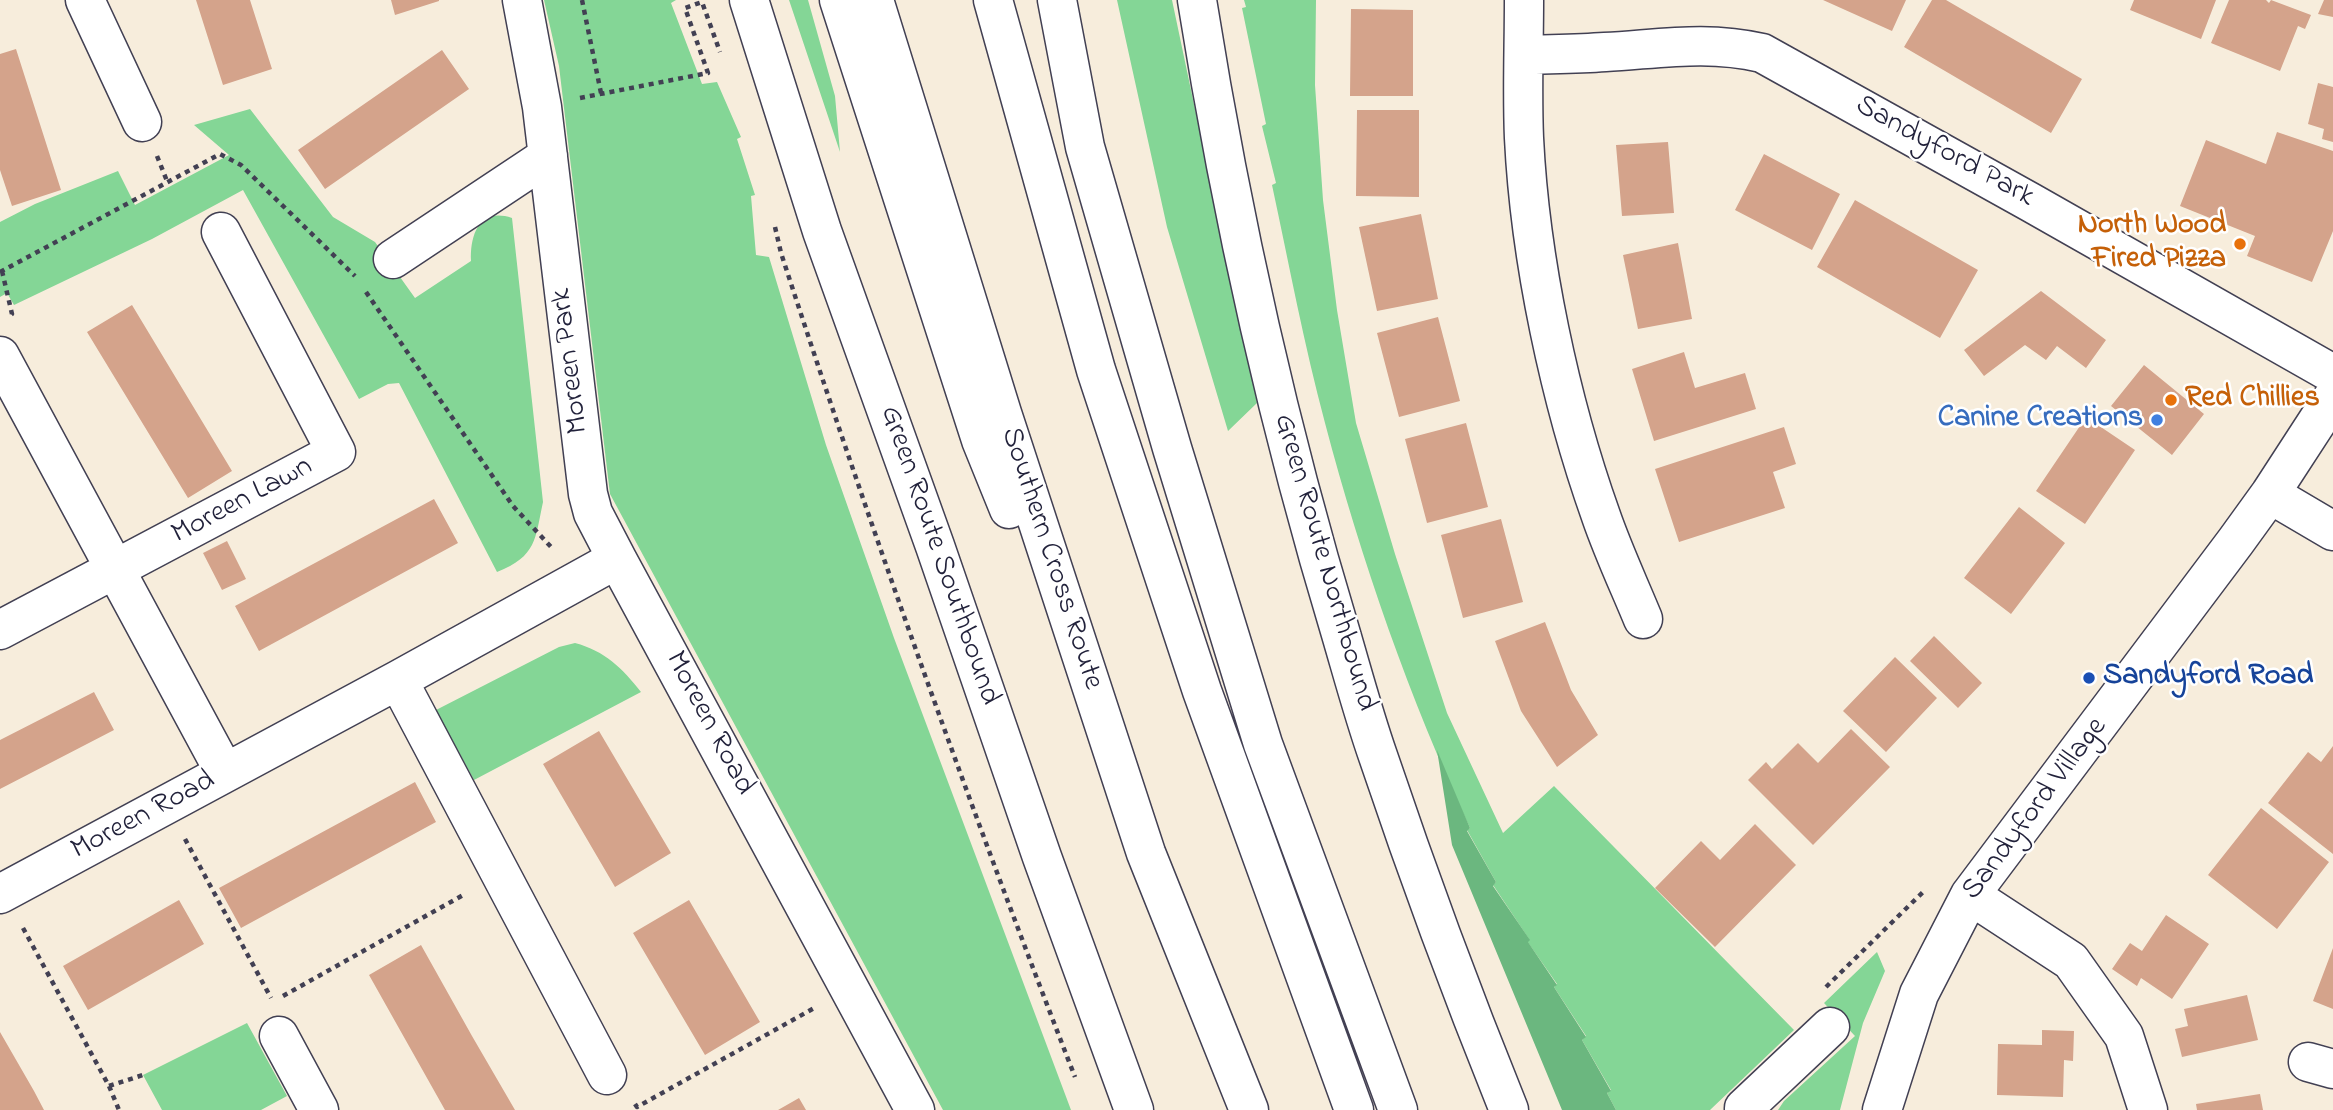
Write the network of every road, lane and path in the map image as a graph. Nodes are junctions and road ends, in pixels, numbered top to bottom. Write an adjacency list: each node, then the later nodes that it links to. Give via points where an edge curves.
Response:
1 (85, 0): 15 (main road)
2 (522, 0): 14 (main road, Moreen Park)
3 (582, 0): 13 (path)
4 (749, 0): 48 (main road, Green Route Southbound, via 822,231)
5 (839, 0): 34 (main road, via 981,440)
6 (874, 0): 34 (main road, Southern Cross Route)
7 (993, 0): 50 (main road, via 1096,370 1202,691)
8 (1057, 0): 51 (main road, via 1085,147 1180,474 1263,744)
9 (1197, 0): 52 (main road, Green Route Northbound, via 1238,225 1304,507 1377,754)
10 (1524, 0): 11 (main road)
11 (1524, 55): 22 (main road, Sandyford Park, via 1690,45 1762,53); 29 (main road, via 1524,139 1536,253 1558,366 1601,518)
12 (724, 65): 13 (path, via 702,2 685,8 708,74)
13 (601, 93): 14 (path)
14 (542, 107): 16 (main road, Moreen Park)
15 (142, 122)
16 (548, 156): 19 (main road); 27 (main road, Moreen Park, via 587,494)
17 (773, 216): 43 (path, via 834,418 1015,923)
18 (221, 232): 28 (main road, Moreen Lawn, via 336,452)
19 (393, 259)
20 (1, 272): 21 (path, via 12,314); 26 (path, via 220,155 241,165 353,274 513,506)
21 (3, 339): 28 (main road)
22 (2333, 374)
23 (2333, 397): 24 (main road, Sandyford Village)
24 (2270, 494): 25 (main road); 37 (main road, Sandyford Village)
25 (2333, 531)
26 (554, 551)
27 (617, 559): 31 (main road, Moreen Road); 38 (main road, Moreen Road)
28 (116, 569): 30 (main road, Moreen Lawn); 32 (main road)
29 (1643, 619)
30 (0, 630)
31 (398, 680): 32 (main road, Moreen Road); 35 (main road)
32 (225, 773): 33 (main road, Moreen Road)
33 (167, 805): 35 (path, via 274,1002); 36 (main road, Moreen Road)
34 (1146, 853): 49 (main road, Southern Cross Route)
35 (501, 874): 42 (main road)
36 (2, 893): 44 (path)
37 (1970, 895): 39 (path, via 1935,880 1808,1004); 54 (main road, Sandyford Village, via 1919,994); 55 (main road, via 2071,961 2124,1036)
38 (850, 988): 42 (path, via 637,1107); 47 (main road, Moreen Road)
39 (1830, 1027): 53 (main road)
40 (279, 1036): 46 (main road)
41 (143, 1075): 44 (path)
42 (607, 1075)
43 (1079, 1085)
44 (109, 1086): 45 (path)
45 (119, 1110)
46 (319, 1110)
47 (915, 1110)
48 (1134, 1110)
49 (1250, 1110)
50 (1354, 1110)
51 (1398, 1110)
52 (1509, 1110)
53 (1744, 1110)
54 (1882, 1110)
55 (2148, 1110)

